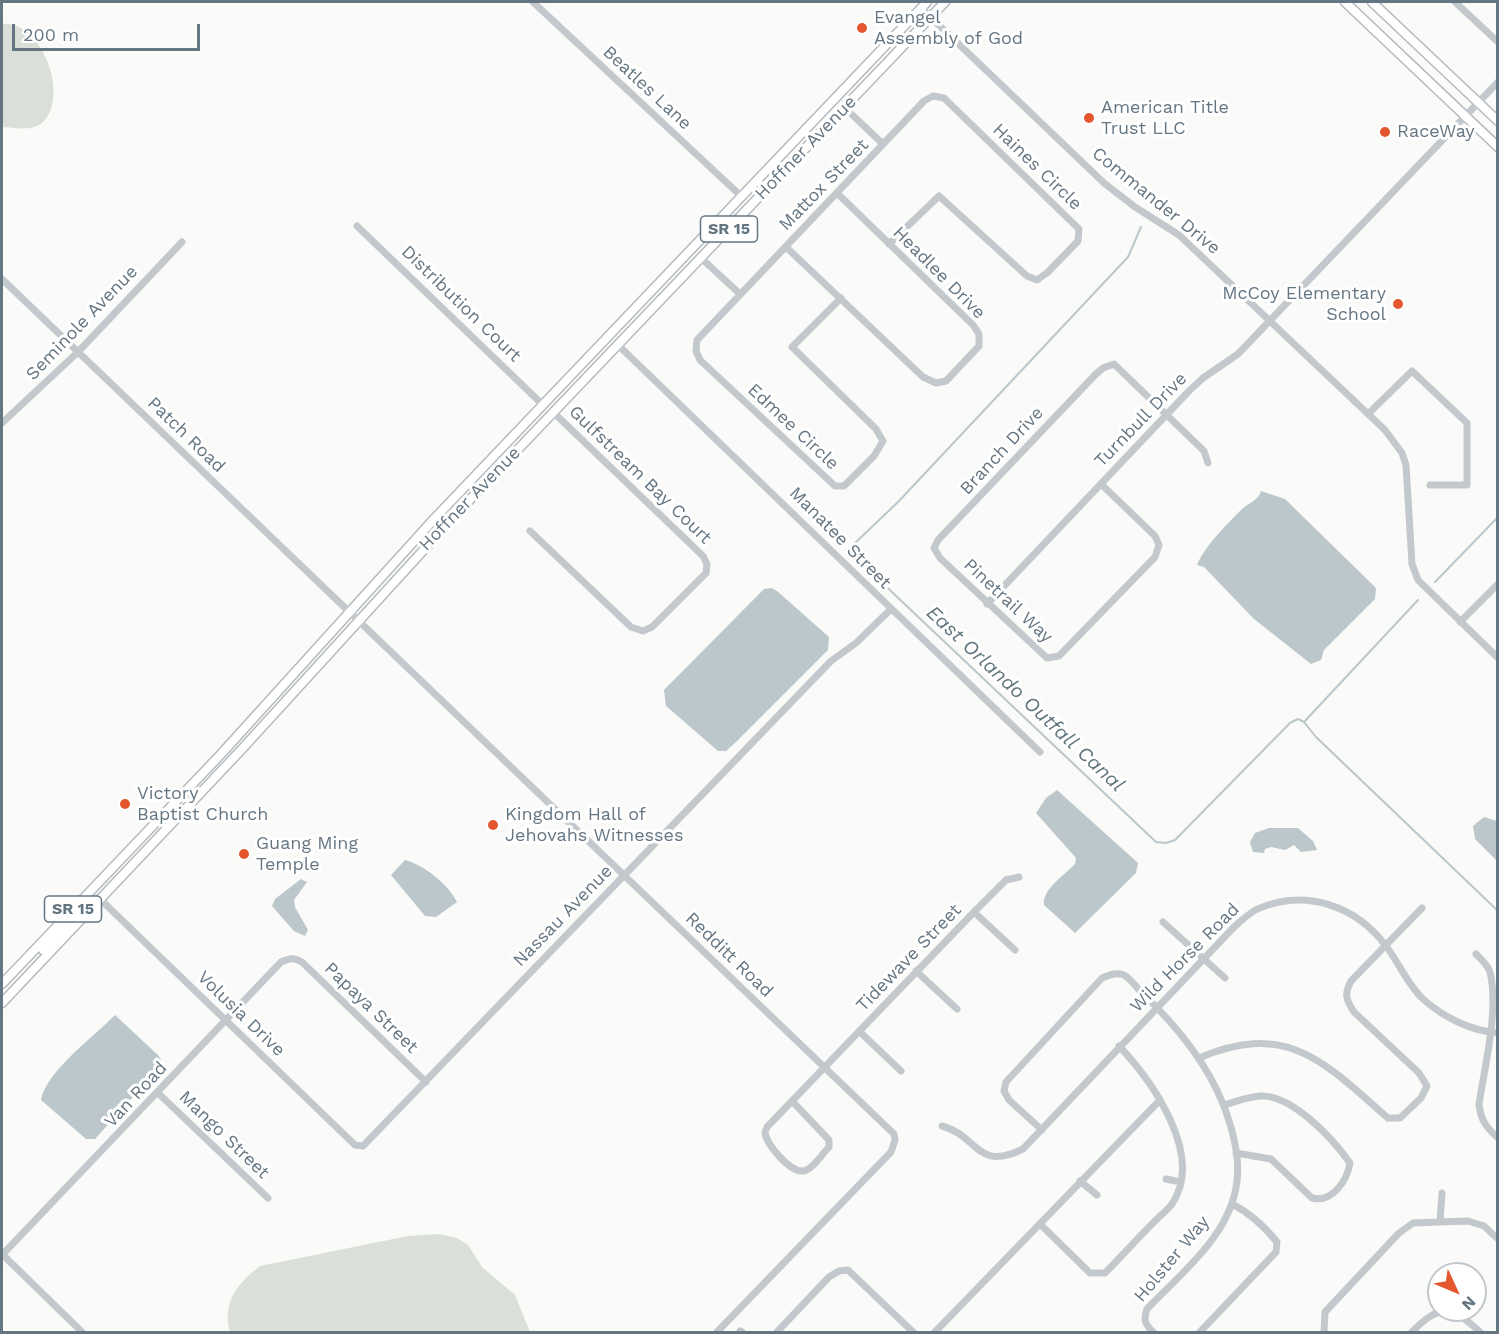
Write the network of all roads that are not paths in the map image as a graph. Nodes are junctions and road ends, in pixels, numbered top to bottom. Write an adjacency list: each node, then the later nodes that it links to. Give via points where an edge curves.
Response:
1 (533, 2): 18 (street, Beatles Lane)
2 (945, 2): 7 (main road, Hoffner Avenue / SR 15)
3 (1345, 2): 13 (main road)
4 (1372, 2): 11 (main road)
5 (1455, 2): 8 (street)
6 (924, 5): 7 (street, Commander Drive); 18 (main road, Hoffner Avenue / SR 15)
7 (931, 16): 12 (main road, Hoffner Avenue / SR 15); 29 (street, Commander Drive, via 1112,189 1179,235)
8 (1497, 42)
9 (1497, 82): 11 (street, Turnbull Drive)
10 (933, 96): 15 (street, Mattox Street); 21 (street, Haines Circle, via 944,98 1074,222 1079,229 1078,241 1037,280 1027,276 939,196)
11 (1478, 102): 13 (street, Turnbull Drive); 14 (main road)
12 (844, 107): 15 (street); 23 (main road, Hoffner Avenue / SR 15)
13 (1465, 116): 16 (main road); 29 (street, Turnbull Drive)
14 (1497, 121)
15 (883, 144): 17 (street, Mattox Street)
16 (1497, 147)
17 (837, 193): 21 (street, Headlee Drive); 22 (street, Mattox Street)
18 (741, 196): 23 (main road, via 740,206 704,242); 24 (main road, Hoffner Avenue / SR 15)
19 (357, 226): 34 (street, Distribution Court)
20 (182, 242): 32 (street, Seminole Avenue)
21 (889, 244): 27 (street, Headlee Drive, via 974,325 979,346 946,381 936,383 923,377)
22 (786, 247): 26 (street, Mattox Street); 27 (street, Headlee Drive)
23 (701, 258): 26 (street); 28 (main road, Hoffner Avenue / SR 15)
24 (681, 260): 28 (main road, via 680,270 643,312); 33 (main road, Hoffner Avenue / SR 15)
25 (2, 279): 32 (street, Patch Road)
26 (740, 294): 31 (street, Mattox Street, via 697,340)
27 (841, 298): 31 (street, Edmee Circle, via 792,348 876,429 883,441 874,456 844,486 835,486 824,478 700,360)
28 (641, 320): 30 (main road, Hoffner Avenue / SR 15)
29 (1269, 321): 36 (street, Turnbull Drive, via 1238,354 1203,378); 37 (street, Commander Drive)
30 (618, 345): 35 (main road, Hoffner Avenue / SR 15); 47 (street, Manatee Street)
31 (696, 351)
32 (78, 352): 38 (street, Seminole Avenue); 48 (street, Patch Road)
33 (575, 372): 34 (main road, Hoffner Avenue / SR 15); 35 (main road, via 558,396)
34 (543, 405): 39 (main road); 48 (main road, Hoffner Avenue / SR 15)
35 (553, 412): 39 (main road, Hoffner Avenue / SR 15); 43 (street, Gulfstream Bay Court, via 703,556 706,573 652,627 643,631 631,627)
36 (1168, 414): 40 (street, via 1204,451); 41 (street, Turnbull Drive); 44 (street, Branch Drive, via 1114,364 1102,368 938,540 934,548)
37 (1368, 414): 42 (street, via 1413,371 1467,423 1467,485); 50 (street, Commander Drive, via 1394,441 1406,465 1412,564 1418,580)
38 (2, 423)
39 (526, 441): 49 (main road, Hoffner Avenue / SR 15)
40 (1208, 463)
41 (1101, 484): 46 (street, Turnbull Drive); 46 (street, Pinetrail Way, via 1155,536 1159,545 1155,557 1059,656 1047,658)
42 (1430, 486)
43 (530, 531)
44 (940, 558): 46 (street, Pinetrail Way)
45 (1497, 584): 50 (street)
46 (987, 604)
47 (891, 609): 53 (street, Manatee Street); 58 (street, Nassau Avenue, via 831,661)
48 (349, 612): 49 (street, Redditt Road); 52 (main road, Hoffner Avenue / SR 15)
49 (358, 621): 54 (main road, Hoffner Avenue / SR 15); 58 (street, Redditt Road)
50 (1460, 622): 51 (street, Commander Drive)
51 (1497, 658)
52 (257, 714): 54 (main road, via 254,729); 55 (main road, Hoffner Avenue / SR 15)
53 (1040, 752)
54 (235, 757): 56 (main road, Hoffner Avenue / SR 15)
55 (196, 780): 56 (main road, via 180,804); 57 (main road, Hoffner Avenue / SR 15)
56 (175, 820): 60 (main road, Hoffner Avenue / SR 15)
57 (133, 846): 60 (main road, via 130,856 99,888); 61 (main road, Hoffner Avenue / SR 15)
58 (623, 875): 82 (street, Redditt Road); 84 (street, Nassau Avenue)
59 (1019, 877): 63 (street, Tidewave Street, via 1006,880)
60 (100, 899): 70 (main road, Hoffner Avenue / SR 15); 77 (street, Volusia Drive)
61 (80, 901): 70 (main road, via 80,911 41,953); 73 (main road, Hoffner Avenue / SR 15)
62 (1422, 908): 65 (street)
63 (974, 912): 66 (street); 71 (street, Tidewave Street)
64 (1163, 922): 69 (street)
65 (1385, 945): 69 (street, Wild Horse Road, via 1348,912 1304,898 1258,908); 79 (street, Wild Horse Road, via 1422,998 1457,1022); 81 (street, via 1345,992 1354,1012 1419,1073 1426,1086 1421,1098 1400,1118 1388,1118 1331,1067 1293,1049 1248,1042)
66 (1015, 950)
67 (1476, 954): 79 (street, via 1489,969 1494,991)
68 (293, 958): 77 (street, Van Road, via 281,962); 84 (street, Papaya Street, via 303,963)
69 (1203, 958): 72 (street); 75 (street, Wild Horse Road)
70 (38, 964): 74 (main road, Hoffner Avenue / SR 15)
71 (916, 971): 76 (street); 78 (street, Tidewave Street)
72 (1225, 978)
73 (2, 984)
74 (2, 1002)
75 (1156, 1006): 80 (street, Wild Horse Road); 81 (street, Holster Way); 90 (street, Holster Way, via 1124,975 1102,978 1006,1082 1004,1091 1010,1100)
76 (957, 1009)
77 (226, 1021): 85 (street, Van Road); 92 (street, Volusia Drive, via 356,1145)
78 (859, 1031): 82 (street, Tidewave Street); 83 (street)
79 (1494, 1033): 91 (street, via 1479,1104 1485,1126)
80 (1119, 1046): 86 (street, via 1138,1066); 90 (street, Wild Horse Road)
81 (1199, 1058): 88 (street, Holster Way)
82 (824, 1066): 87 (street, Tidewave Street); 106 (street, Redditt Road, via 890,1130 894,1146)
83 (901, 1071)
84 (426, 1082): 92 (street, Nassau Avenue)
85 (158, 1093): 99 (street, Mango Street); 104 (street, Van Road)
86 (1160, 1100): 95 (street); 96 (street, via 1177,1137 1182,1158)
87 (792, 1101): 87 (street, Tidewave Street, via 767,1127 765,1140 794,1170 801,1172 829,1147 829,1140)
88 (1224, 1105): 93 (street, Holster Way); 93 (street, via 1262,1096 1282,1100 1304,1115 1350,1163 1338,1188 1328,1198 1319,1200 1312,1198 1271,1159)
89 (942, 1126): 90 (street, Wild Horse Road, via 955,1129 977,1150 995,1158 1023,1149)
90 (1042, 1130)
91 (1497, 1138)
92 (363, 1146)
93 (1236, 1153): 100 (street, Holster Way, via 1237,1180)
94 (1166, 1179): 96 (street)
95 (1080, 1181): 98 (street); 102 (street)
96 (1181, 1182): 102 (street, via 1172,1204 1105,1273 1090,1274)
97 (1442, 1193): 101 (street)
98 (1097, 1195)
99 (268, 1198)
100 (1232, 1204): 110 (street, Holster Way, via 1215,1236 1147,1309 1146,1325); 111 (street, via 1268,1231 1277,1242 1276,1252)
101 (1440, 1222): 103 (street, via 1476,1222); 112 (street, via 1413,1223 1399,1233 1325,1312)
102 (1040, 1224): 109 (street)
103 (1497, 1239)
104 (2, 1255): 105 (street)
105 (82, 1332)
106 (717, 1332)
107 (777, 1332): 108 (street, via 829,1277 839,1270 848,1270)
108 (913, 1332)
109 (935, 1332)
110 (1153, 1332)
111 (1200, 1332)
112 (1324, 1332)
113 (1412, 1332): 114 (street, via 1428,1316 1449,1311 1460,1313)
114 (1480, 1332)

